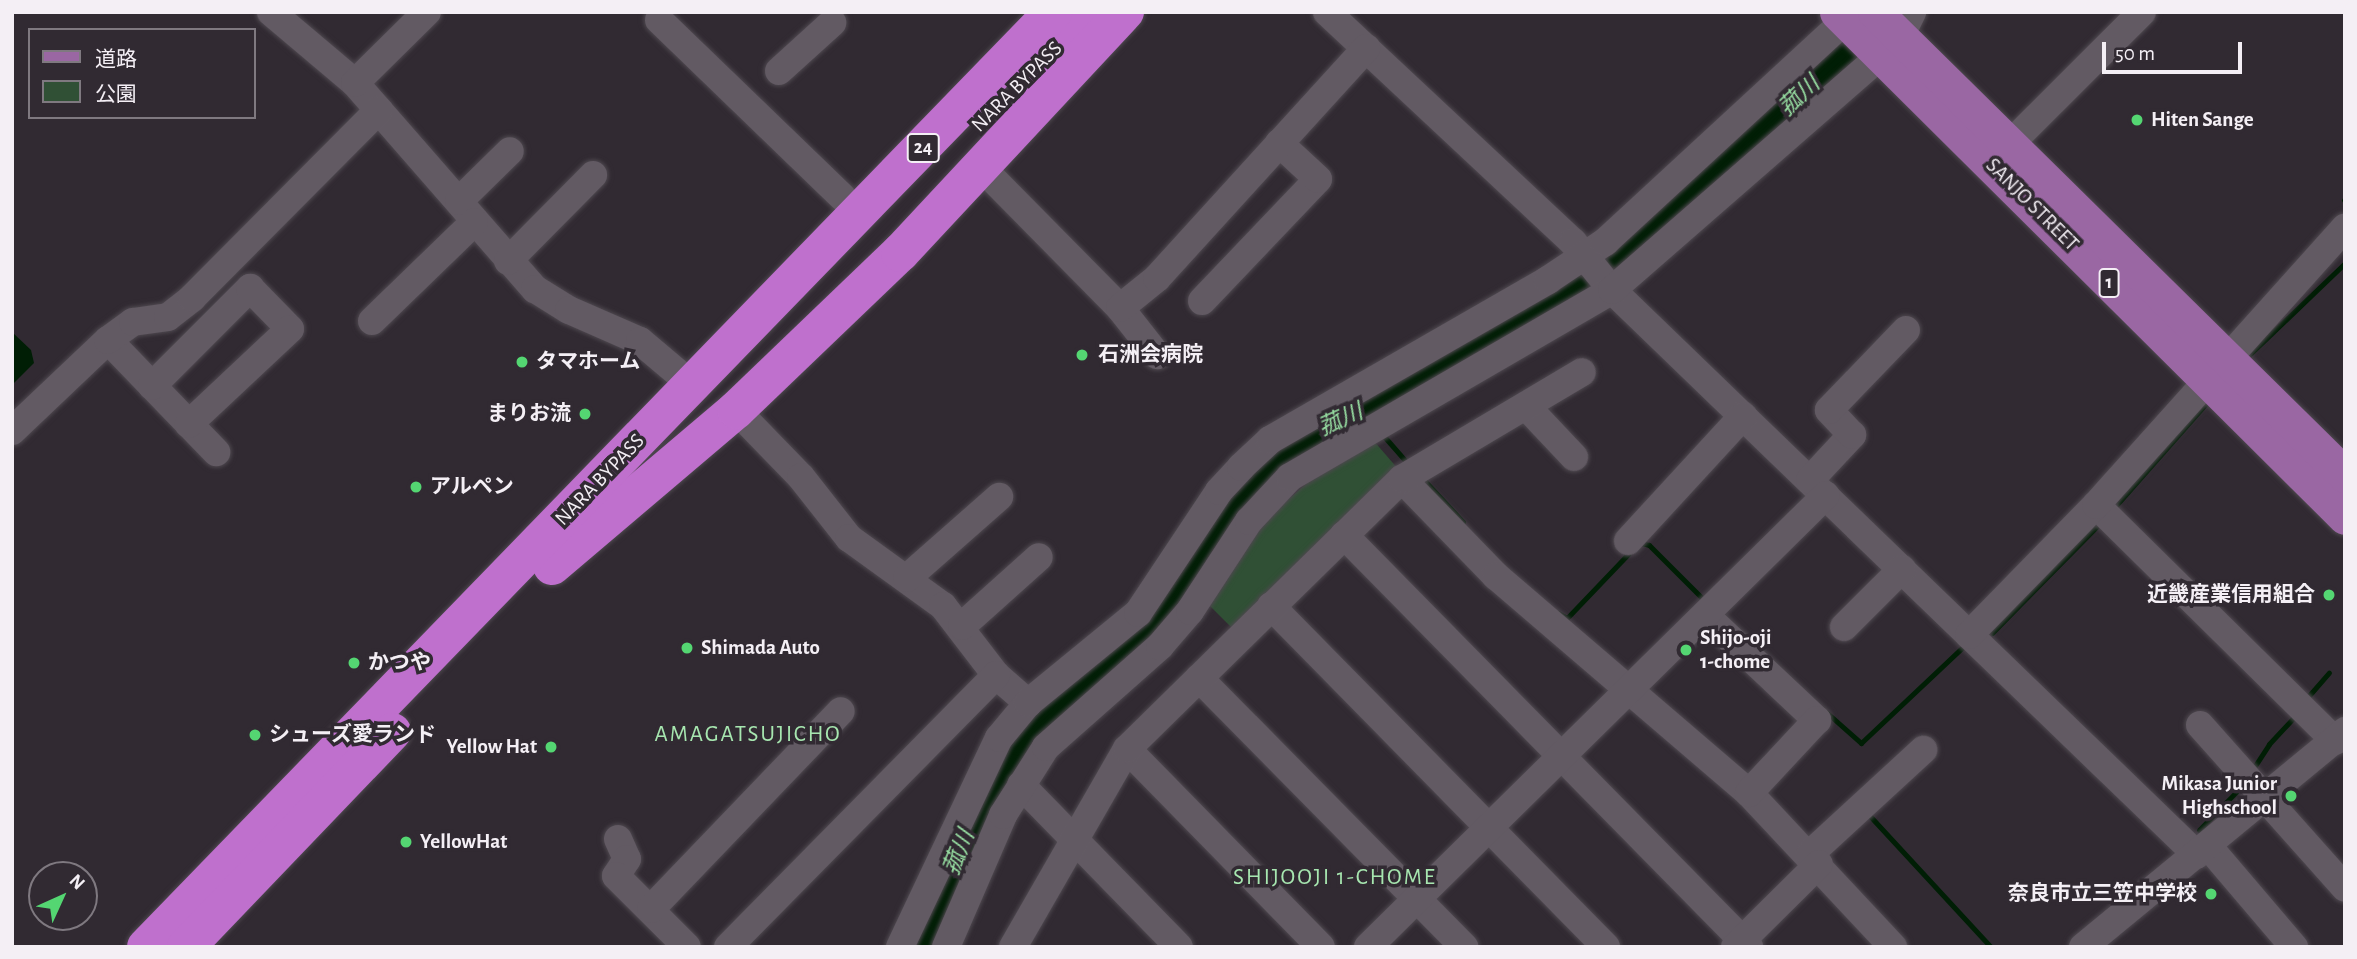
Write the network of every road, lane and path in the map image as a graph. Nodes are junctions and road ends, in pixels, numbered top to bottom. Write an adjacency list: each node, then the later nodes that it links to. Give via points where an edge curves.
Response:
1 (271, 12): 14 (street)
2 (427, 12): 14 (street)
3 (1021, 12): 21 (highway)
4 (1053, 12): 27 (highway, NARA BYPASS / 24)
5 (1090, 12): 27 (highway, NARA BYPASS / 24)
6 (1125, 12): 19 (highway)
7 (1328, 12): 12 (street)
8 (2142, 12): 17 (street)
9 (835, 16): 13 (street)
10 (659, 20): 21 (street)
11 (1874, 28): 17 (main road, SANJO STREET / 1); 24 (street); 26 (street); 34 (main road, SANJO STREET / 1)
12 (1366, 48): 16 (street); 24 (street)
13 (779, 71)
14 (355, 83): 15 (street)
15 (379, 110): 22 (street); 32 (street, via 192,298 168,317 132,322)
16 (1279, 143): 28 (street, via 1318,179); 29 (street, via 1157,278)
17 (2011, 143): 34 (main road, SANJO STREET / 1)
18 (510, 150): 22 (street)
19 (980, 166): 29 (street); 39 (highway, via 900,253)
20 (593, 176): 25 (street)
21 (842, 197): 36 (highway)
22 (467, 211): 25 (street); 30 (street)
23 (2345, 227): 34 (street)
24 (1584, 254): 26 (street); 66 (street, via 1548,280 1270,440 1219,491 1138,613)
25 (508, 261): 36 (street, via 535,289 569,310 640,341)
26 (1611, 289): 40 (street); 73 (street, via 1290,477 1250,521 1173,632 1046,747)
27 (801, 290): 48 (highway, NARA BYPASS / 24); 55 (highway, NARA BYPASS / 24)
28 (1202, 301)
29 (1120, 308): 33 (street)
30 (372, 321)
31 (1906, 330): 47 (street, via 1829,410 1852,435)
32 (108, 340): 37 (street); 42 (street)
33 (1157, 355)
34 (2214, 369): 45 (main road, SANJO STREET / 1); 50 (street); 51 (main road, SANJO STREET / 1)
35 (1583, 372): 38 (street)
36 (678, 373): 48 (highway)
37 (152, 386): 41 (street); 41 (street, via 250,288 290,329)
38 (1526, 406): 44 (street); 46 (street)
39 (736, 410): 55 (highway); 57 (street, via 802,477 849,538)
40 (1743, 416): 47 (street); 53 (street)
41 (189, 424): 43 (street)
42 (12, 431)
43 (216, 453)
44 (1574, 457)
45 (2345, 475)
46 (1402, 479): 52 (street); 65 (street, via 1496,576)
47 (1818, 487): 56 (street); 59 (street)
48 (591, 489): 86 (highway, NARA BYPASS / 24)
49 (999, 497): 57 (street)
50 (2096, 505): 62 (street); 69 (street)
51 (2345, 517)
52 (1344, 535): 58 (street); 72 (street)
53 (1628, 541)
54 (1040, 557): 60 (street)
55 (552, 566): 87 (highway, NARA BYPASS / 24)
56 (1902, 569): 61 (street); 62 (street)
57 (907, 578): 60 (street)
58 (1271, 606): 64 (street); 76 (street)
59 (1705, 615): 65 (street); 74 (street, via 1817,720)
60 (962, 626): 63 (street)
61 (1844, 627)
62 (1969, 635): 79 (street)
63 (996, 675): 66 (street); 89 (street)
64 (1199, 678): 70 (street); 82 (street)
65 (1628, 690): 72 (street); 74 (street)
66 (1028, 703): 90 (street, via 999,738 978,776)
67 (841, 711): 83 (street)
68 (2200, 725): 75 (street)
69 (2341, 738): 75 (street)
70 (1127, 749): 78 (street); 93 (street)
71 (1923, 750): 80 (street)
72 (1560, 757): 76 (street); 85 (street)
73 (1021, 785): 78 (street); 91 (street, via 1003,815)
74 (1749, 793): 80 (street)
75 (2267, 797): 79 (street); 81 (street)
76 (1488, 827): 82 (street); 96 (street)
77 (618, 839): 83 (street, via 627,859 616,876)
78 (1074, 840): 84 (street); 92 (street)
79 (2202, 850): 98 (street); 99 (street)
80 (1814, 859): 85 (street); 97 (street)
81 (2345, 888)
82 (1416, 898): 94 (street); 95 (street)
83 (651, 909): 88 (street)
84 (1024, 942)
85 (1742, 945)
86 (146, 947)
87 (186, 947)
88 (687, 947)
89 (728, 947)
90 (900, 947)
91 (946, 947)
92 (1179, 947)
93 (1321, 947)
94 (1368, 947)
95 (1464, 947)
96 (1606, 947)
97 (1892, 947)
98 (2082, 947)
99 (2294, 947)

